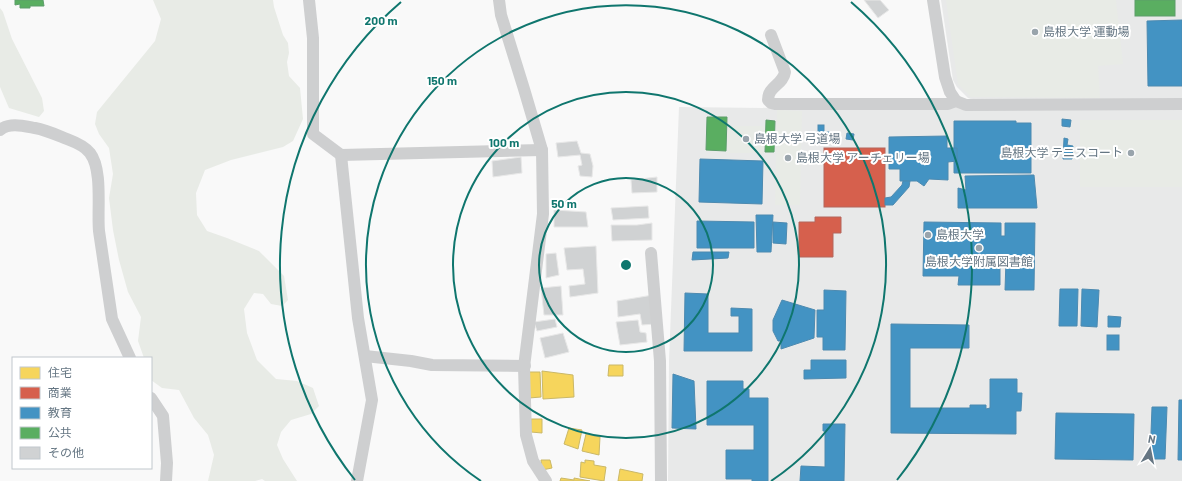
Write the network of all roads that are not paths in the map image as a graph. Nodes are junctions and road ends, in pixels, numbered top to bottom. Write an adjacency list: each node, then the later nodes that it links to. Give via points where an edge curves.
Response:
1 (309, 0): 9 (street, via 313,38 313,134)
2 (499, 0): 8 (street, via 501,15)
3 (933, 0): 5 (street, via 945,77)
4 (771, 35): 5 (street, via 785,72 784,78 769,93 768,100 771,103 948,104)
5 (956, 101): 6 (street, via 966,105)
6 (1182, 104)
7 (1, 127): 12 (street, via 14,125 42,129 79,144 90,152 98,181 98,224 112,319)
8 (542, 150): 9 (street); 13 (street, via 543,214)
9 (341, 155): 11 (street, via 358,318)
10 (651, 253): 18 (street, via 660,360)
11 (365, 356): 13 (street, via 432,365); 16 (street, via 372,400)
12 (130, 357)
13 (525, 366): 17 (street, via 526,435 533,461)
14 (152, 400): 15 (street, via 163,416)
15 (166, 481)
16 (357, 481)
17 (546, 481)
18 (661, 481)

